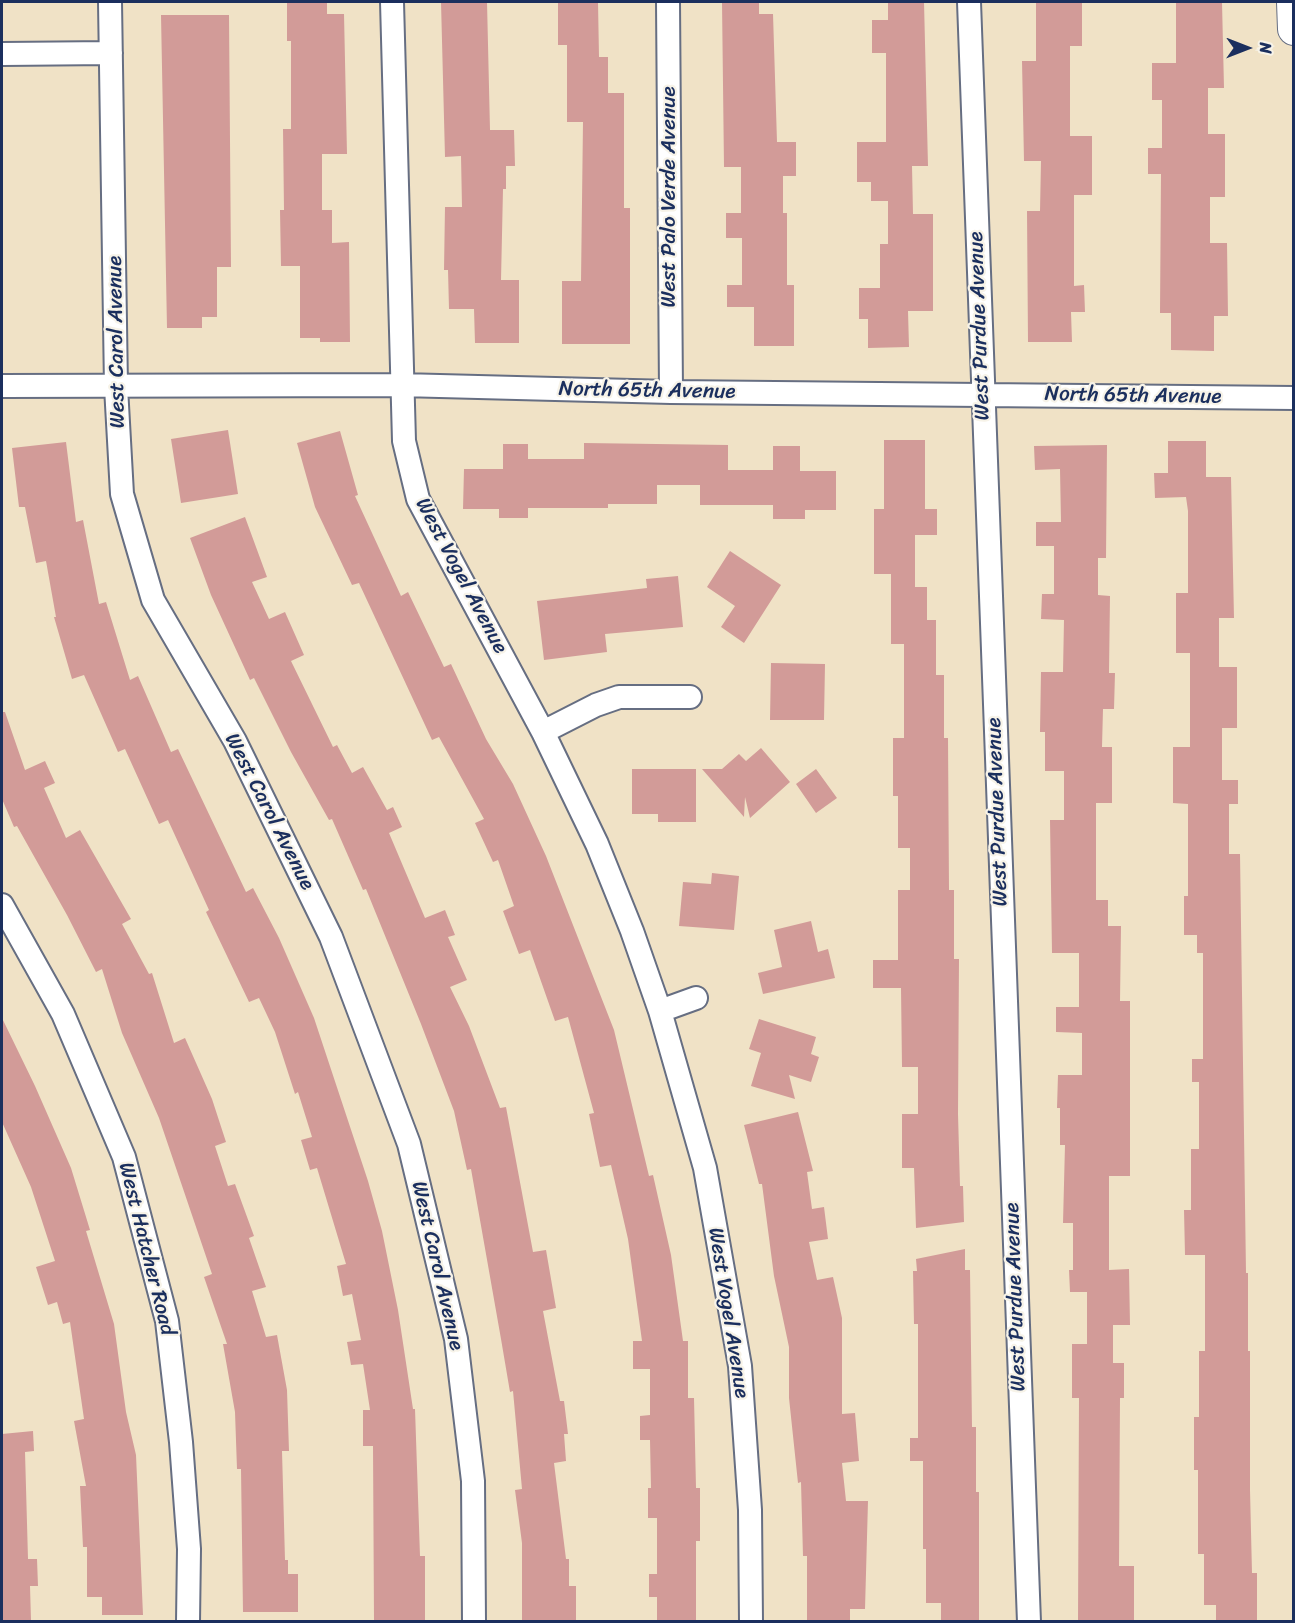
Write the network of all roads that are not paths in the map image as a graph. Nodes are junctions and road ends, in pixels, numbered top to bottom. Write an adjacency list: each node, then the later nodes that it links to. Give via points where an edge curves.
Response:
1 (110, 2): 7 (street, West Carol Avenue)
2 (392, 2): 9 (street, West Vogel Avenue)
3 (668, 2): 12 (street, West Palo Verde Avenue)
4 (969, 2): 13 (street, West Purdue Avenue)
5 (1293, 2): 6 (street)
6 (1293, 28)
7 (111, 53): 8 (street); 11 (street, West Carol Avenue)
8 (2, 54)
9 (401, 385): 11 (street, North 65th Avenue); 12 (street, North 65th Avenue); 16 (street, West Vogel Avenue, via 404,441 418,499)
10 (2, 386): 11 (street, North 65th Avenue)
11 (116, 387): 21 (street, West Carol Avenue, via 122,494 153,600 235,741 331,937 409,1144 456,1339 473,1481)
12 (671, 392): 13 (street, North 65th Avenue)
13 (982, 395): 14 (street, North 65th Avenue); 23 (street, West Purdue Avenue)
14 (1293, 398)
15 (690, 697): 16 (street, via 619,697)
16 (543, 732): 19 (street, West Vogel Avenue, via 597,844)
17 (2, 904): 20 (street, West Hatcher Road, via 63,1014 124,1157 168,1321 189,1549)
18 (696, 998): 19 (street)
19 (660, 1011): 22 (street, West Vogel Avenue, via 705,1168 740,1366 750,1510)
20 (188, 1622)
21 (474, 1622)
22 (751, 1622)
23 (1029, 1622)

